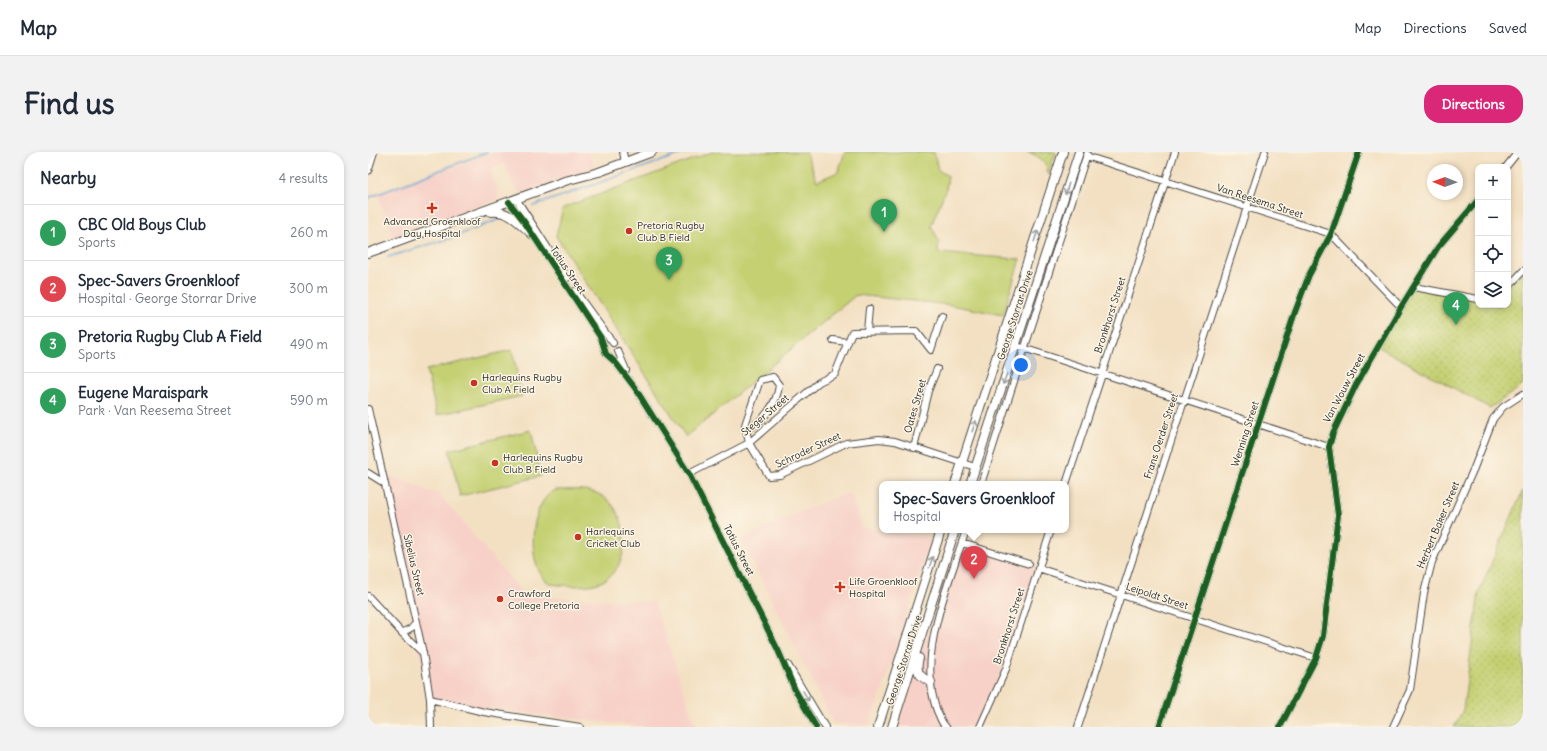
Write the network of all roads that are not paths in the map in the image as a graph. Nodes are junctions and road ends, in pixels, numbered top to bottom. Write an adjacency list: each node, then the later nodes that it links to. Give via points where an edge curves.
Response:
1 (374, 152): 12 (street)
2 (624, 152): 10 (street)
3 (652, 152): 10 (main road)
4 (1063, 152): 23 (main road, George Storrar Drive, one-way to 4)
5 (1175, 152): 13 (street, Bronkhorst Street)
6 (1265, 152): 16 (street, Frans Oerder Street)
7 (1359, 152): 18 (street, Wenning Street)
8 (1518, 152): 11 (street)
9 (1084, 153): 13 (street, Van Reesema Street); 21 (main road, George Storrar Drive, one-way to 21); 37 (street, George Storrar Drive)
10 (625, 162): 14 (main road, via 589,178)
11 (1508, 164)
12 (368, 171)
13 (1165, 181): 16 (street, Van Reesema Street); 42 (street, Bronkhorst Street)
14 (514, 203): 17 (main road); 19 (street, Totius Street); 20 (main road); 36 (street, Totius Street)
15 (1475, 204): 27 (street, Van Wouw Street, via 1438,247)
16 (1246, 207): 18 (street, Van Reesema Street); 46 (street, Frans Oerder Street)
17 (491, 212): 19 (main road, via 512,216); 22 (main road)
18 (1331, 234): 29 (street, Van Reesema Street); 48 (street, Wenning Street, via 1307,278)
19 (533, 235): 38 (street, Totius Street, via 594,326)
20 (368, 253)
21 (1045, 256): 23 (main road); 25 (main road, George Storrar Drive)
22 (368, 257)
23 (1028, 261): 25 (main road, via 1036,267); 33 (main road, George Storrar Drive)
24 (1523, 271): 26 (street)
25 (1039, 274): 37 (main road, George Storrar Drive)
26 (1511, 284)
27 (1414, 287): 28 (street); 29 (street, Van Wouw Street)
28 (1475, 298)
29 (1401, 307): 51 (street, Van Wouw Street, via 1340,416)
30 (869, 309): 32 (street)
31 (942, 316): 32 (street, via 931,350 916,331)
32 (868, 331): 35 (street, via 852,332)
33 (1006, 332): 37 (main road, via 1008,340); 44 (main road, George Storrar Drive)
34 (833, 340): 35 (street)
35 (847, 342): 50 (street, Steger Street, via 835,374 808,391)
36 (612, 343): 38 (street); 39 (street)
37 (1020, 347): 42 (street); 44 (main road, via 1003,350 992,385); 54 (main road, George Storrar Drive, one-way to 54); 59 (street, George Storrar Drive)
38 (604, 348): 40 (street, Totius Street)
39 (618, 351): 40 (street, via 614,356); 43 (street, Totius Street)
40 (609, 356): 43 (street, Totius Street)
41 (937, 369): 52 (street, Oates Street, via 928,391)
42 (1102, 374): 46 (street); 60 (street, Bronkhorst Street)
43 (635, 388): 56 (street, Totius Street)
44 (985, 394): 53 (main road, George Storrar Drive, one-way to 44)
45 (1523, 394): 92 (street, Herbert Baker Street, via 1503,407 1493,418 1474,468 1432,562 1424,592 1410,690)
46 (1184, 400): 48 (street); 69 (street, Frans Oerder Street)
47 (368, 409): 61 (street, Sibelius Street)
48 (1259, 424): 51 (street); 71 (street, Wenning Street)
49 (746, 430): 49 (street, Schroder Street, via 753,427 770,410 779,385 772,377 760,380 746,419); 50 (street, Schroder Street)
50 (749, 443): 52 (street, Schroder Street, via 766,473 773,476 853,441 884,439); 56 (street, Steger Street)
51 (1329, 447): 77 (street, Van Wouw Street, via 1338,515 1323,636)
52 (914, 448): 53 (street, Schroder Street)
53 (962, 463): 54 (street, Schroder Street); 57 (main road, George Storrar Drive)
54 (975, 467): 58 (main road, George Storrar Drive)
55 (368, 472): 61 (street)
56 (689, 474): 75 (street, Totius Street)
57 (956, 481)
58 (971, 481)
59 (982, 481)
60 (1067, 481)
61 (384, 483): 72 (street, Sibelius Street)
62 (939, 533): 86 (main road, George Storrar Drive, one-way to 62)
63 (954, 533): 73 (main road, George Storrar Drive)
64 (965, 533): 66 (street, George Storrar Drive)
65 (1050, 533): 68 (street, Bronkhorst Street)
66 (962, 543): 67 (street); 78 (street, George Storrar Drive, via 932,639)
67 (1029, 564)
68 (1038, 568): 69 (street, Leipoldt Street); 88 (street, Bronkhorst Street, via 1006,669)
69 (1121, 595): 71 (street, Leipoldt Street); 89 (street, Frans Oerder Street)
70 (368, 596): 74 (street)
71 (1194, 618): 77 (street, Leipoldt Street); 90 (street, Wenning Street)
72 (416, 622): 74 (street); 76 (street, Sibelius Street)
73 (924, 630): 78 (main road, via 925,640 918,670 921,677); 82 (main road, George Storrar Drive)
74 (402, 633): 76 (street)
75 (778, 650): 80 (street, Totius Street, one-way to 80); 81 (street, Totius Street)
76 (423, 652): 79 (street, Sibelius Street)
77 (1316, 658): 91 (street, Van Wouw Street)
78 (931, 682): 87 (street, George Storrar Drive, via 935,704)
79 (430, 699): 83 (street, Sibelius Street); 84 (street, via 484,712)
80 (817, 715): 81 (street); 85 (street, Totius Street)
81 (814, 726): 85 (street)
82 (893, 726)
83 (431, 727)
84 (580, 727)
85 (824, 727)
86 (878, 727)
87 (946, 727)
88 (980, 727)
89 (1078, 727)
90 (1159, 727)
91 (1280, 727)
92 (1393, 727)

